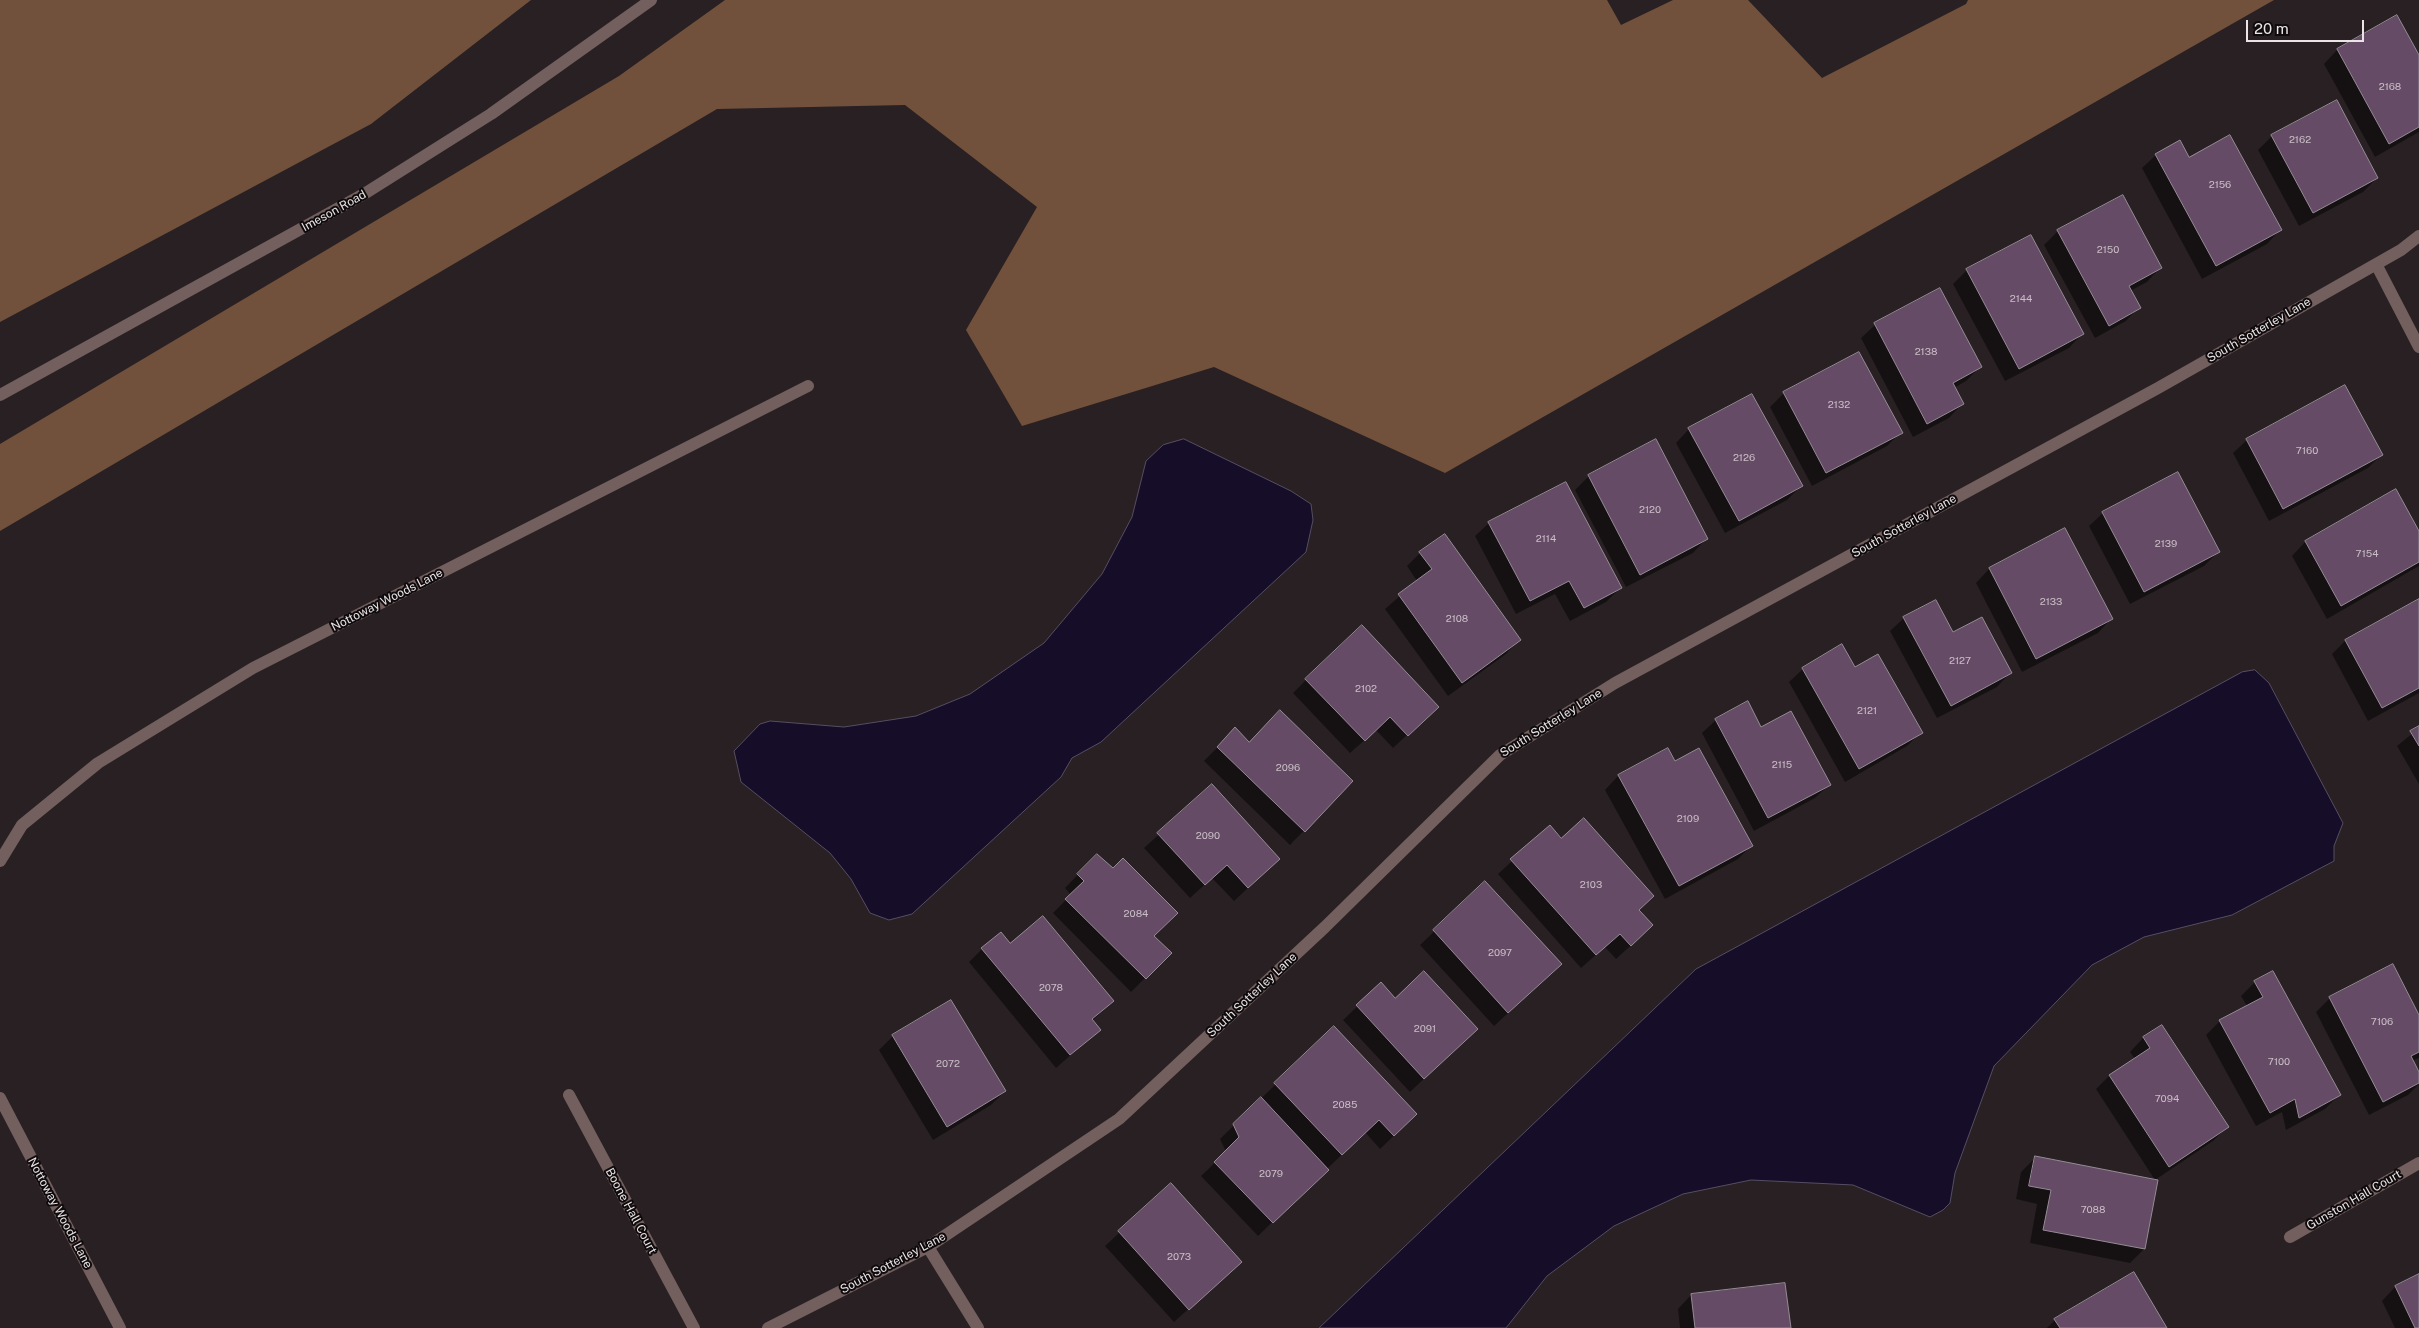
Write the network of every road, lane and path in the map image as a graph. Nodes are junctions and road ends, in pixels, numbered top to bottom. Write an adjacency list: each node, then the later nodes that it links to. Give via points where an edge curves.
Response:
1 (652, 0): 6 (street, Imeson Road, via 491,114 364,194)
2 (2419, 236): 3 (street, South Sotterley Lane)
3 (2376, 264): 4 (street); 12 (street, South Sotterley Lane, via 2158,388 1615,683 1500,755 1325,927 1119,1119)
4 (2419, 347)
5 (808, 386): 7 (street, Nottoway Woods Lane, via 253,668 98,763 22,825)
6 (0, 395)
7 (0, 861)
8 (569, 1095): 14 (street, Boone Hall Court)
9 (0, 1098): 13 (street, Nottoway Woods Lane)
10 (2419, 1163): 11 (street, Gunston Hall Court)
11 (2290, 1237)
12 (928, 1247): 15 (street, South Sotterley Lane); 16 (street)
13 (120, 1328)
14 (694, 1328)
15 (768, 1328)
16 (978, 1328)

